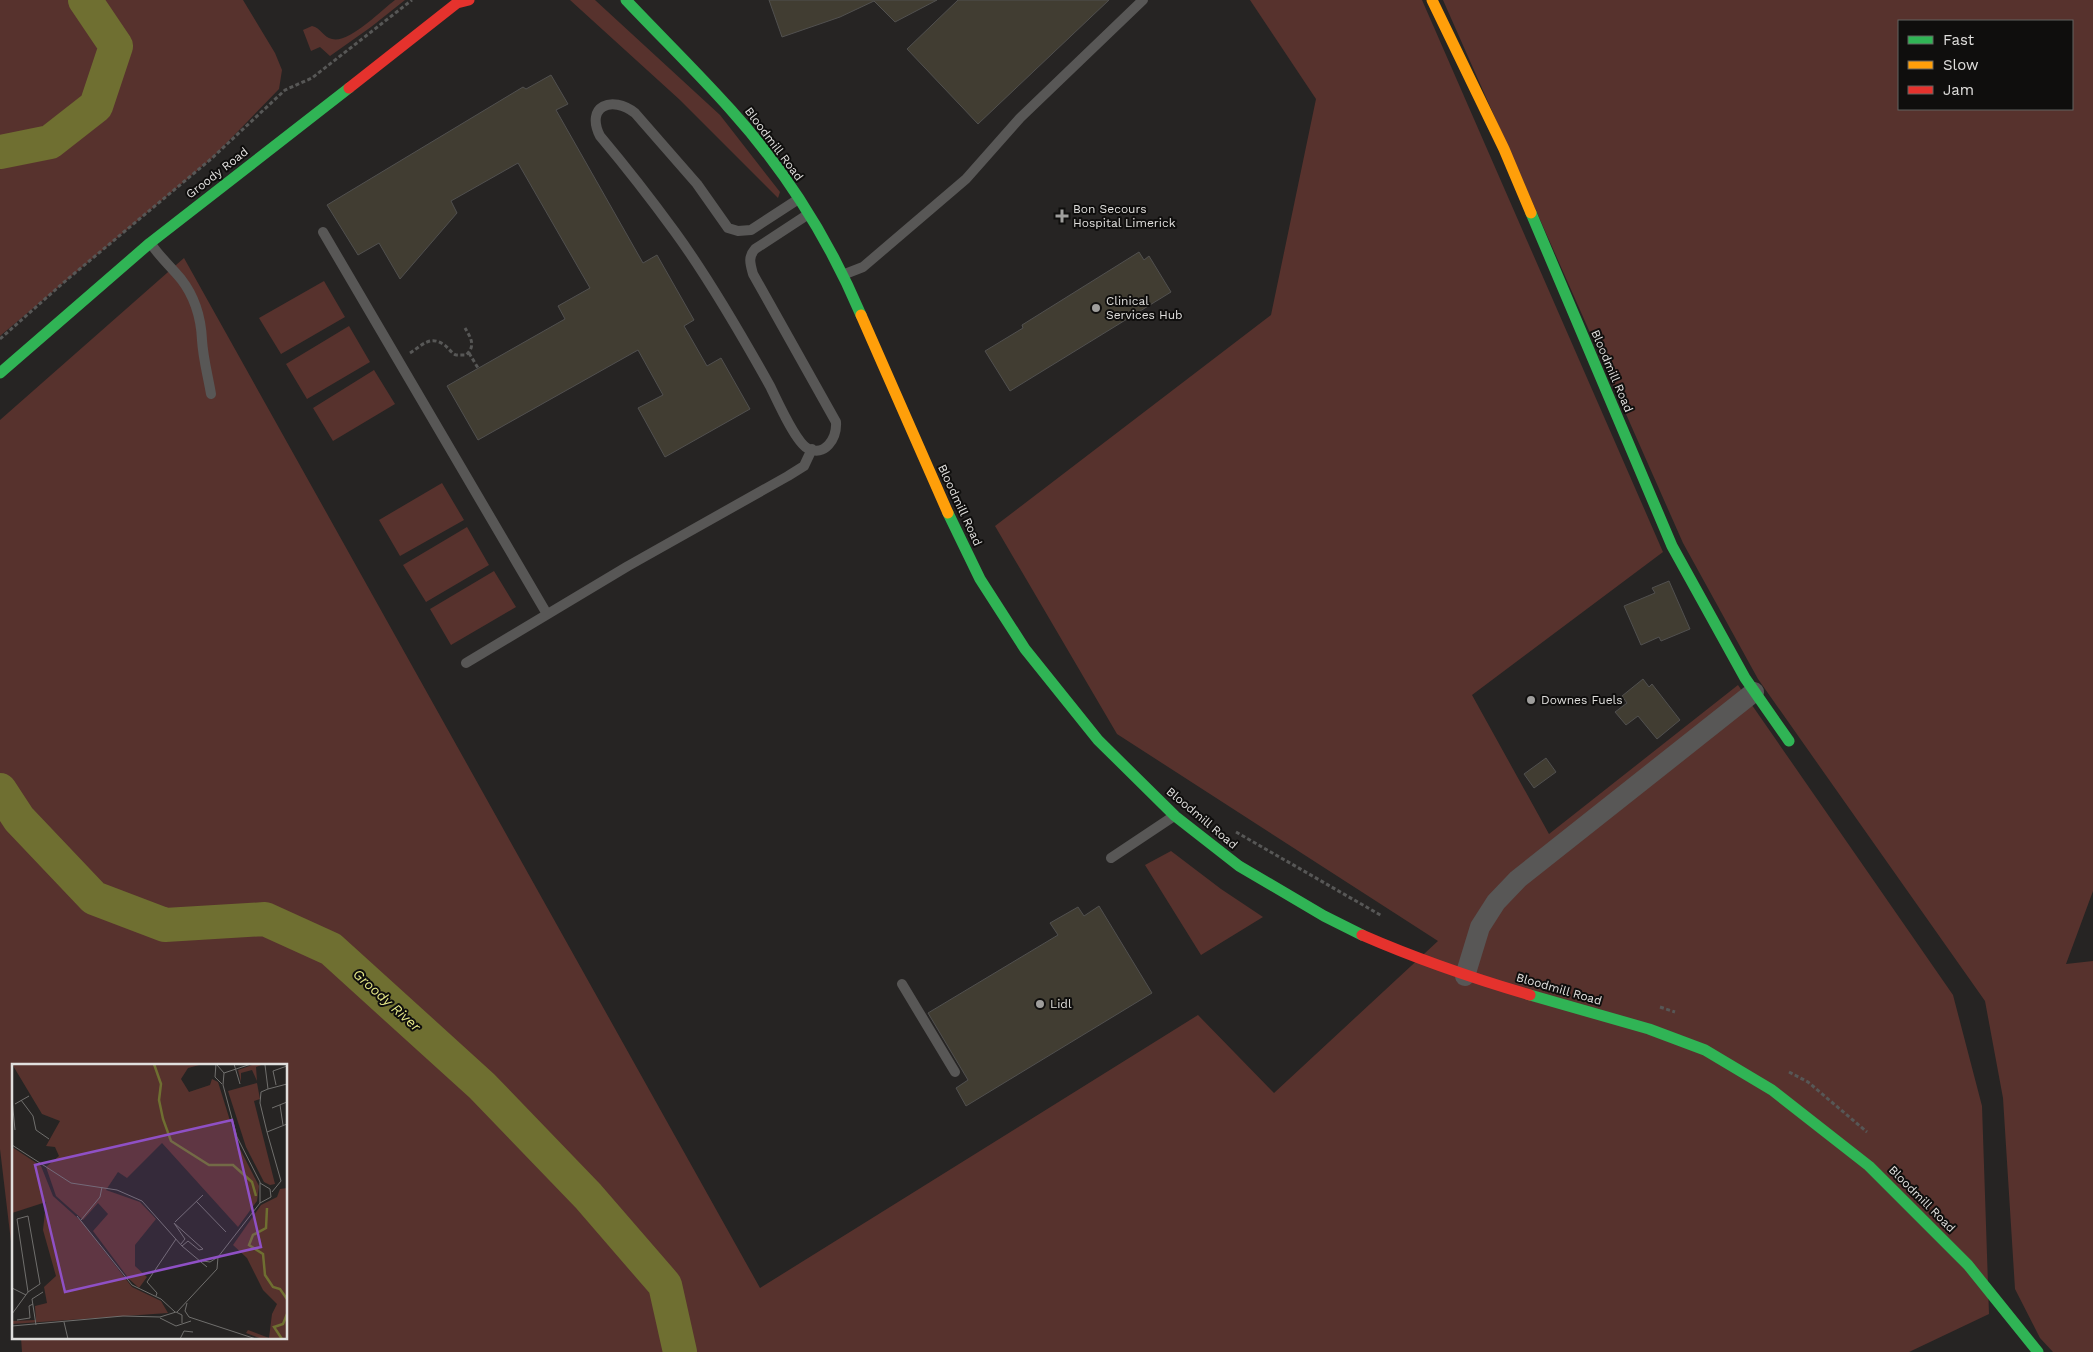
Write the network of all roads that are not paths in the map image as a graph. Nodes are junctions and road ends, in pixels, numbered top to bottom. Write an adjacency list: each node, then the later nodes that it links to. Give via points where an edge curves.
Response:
1 (469, 0): 5 (street)
2 (626, 0): 6 (street, Bloodmill Road, via 732,111)
3 (1144, 0): 10 (lane, via 1020,118 966,179 863,267)
4 (1432, 0): 16 (street, Bloodmill Road, via 1504,149 1672,546)
5 (457, 1): 9 (street, Groody Road)
6 (798, 199): 7 (street, Bloodmill Road); 13 (lane, via 751,230 728,228 697,184 634,113 626,107 608,104 599,109 595,126 600,136 675,232 766,380 796,438)
7 (807, 215): 10 (street, Bloodmill Road); 13 (lane, via 755,249 749,262 836,422 830,445)
8 (323, 232): 14 (lane)
9 (150, 243): 11 (street, Groody Road); 12 (lane, via 182,280 198,308)
10 (844, 275): 18 (street, Bloodmill Road, via 941,499 980,579 1025,649 1098,740)
11 (0, 372)
12 (210, 394)
13 (812, 449): 14 (lane, via 804,466 788,476)
14 (547, 614): 15 (lane)
15 (466, 663)
16 (1754, 692): 17 (street, Bloodmill Road); 20 (street, via 1518,879 1496,902 1480,927)
17 (1789, 741)
18 (1175, 816): 19 (lane); 20 (street, Bloodmill Road, via 1239,866 1324,916 1403,953)
19 (1111, 858)
20 (1465, 976): 23 (street, Bloodmill Road, via 1649,1029 1705,1050 1772,1090 1869,1166 1968,1265)
21 (902, 984): 22 (lane)
22 (955, 1072)
23 (2038, 1352)

